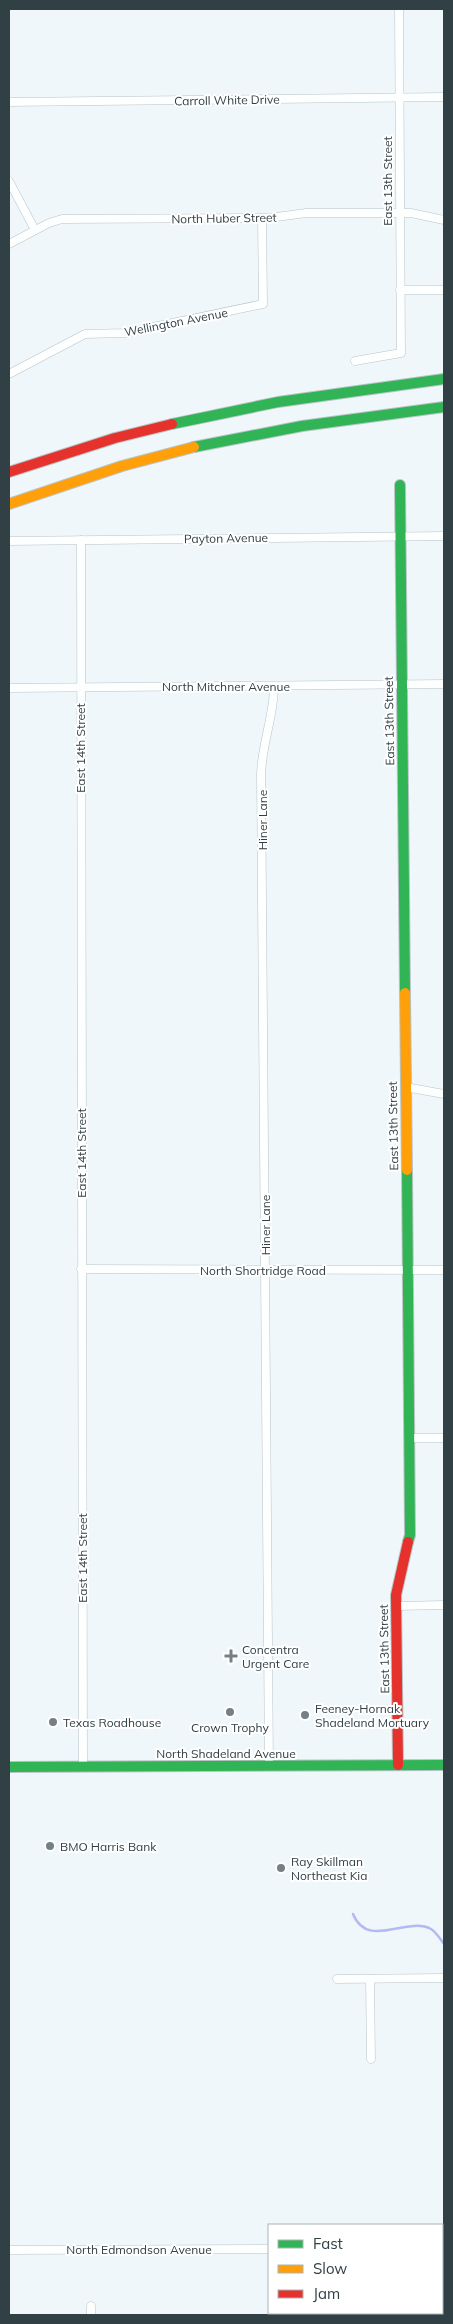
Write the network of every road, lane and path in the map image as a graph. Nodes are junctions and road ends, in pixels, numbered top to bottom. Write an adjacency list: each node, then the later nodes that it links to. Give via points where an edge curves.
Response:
1 (399, 9): 2 (street, East 13th Street)
2 (400, 98): 3 (street, Carroll White Drive); 4 (street, Carroll White Drive); 6 (street, East 13th Street)
3 (444, 98)
4 (9, 102)
5 (9, 181): 9 (street)
6 (400, 212): 7 (street, North Huber Street, via 306,213); 8 (street, North Huber Street); 11 (street, East 13th Street)
7 (262, 218): 9 (street, North Huber Street, via 62,219); 14 (street, Wellington Avenue, via 263,304 125,333 85,334)
8 (444, 220)
9 (35, 230): 10 (street, North Huber Street)
10 (9, 244)
11 (400, 290): 12 (street); 13 (street, East 13th Street, via 401,353)
12 (444, 290)
13 (355, 361)
14 (9, 374)
15 (444, 379): 17 (main road, via 331,394 226,413 112,440)
16 (444, 407): 19 (main road, via 304,426 196,447 129,464)
17 (9, 472)
18 (400, 485): 20 (main road, East 13th Street)
19 (9, 504)
20 (400, 536): 21 (street, Payton Avenue); 22 (street, Payton Avenue); 24 (main road, East 13th Street)
21 (444, 536)
22 (81, 540): 23 (street, Payton Avenue); 27 (street, East 14th Street)
23 (9, 541)
24 (401, 684): 25 (street, North Mitchner Avenue); 26 (street, North Mitchner Avenue); 29 (main road, East 13th Street)
25 (444, 684)
26 (274, 686): 27 (street, North Mitchner Avenue); 34 (street, Hiner Lane, via 261,774)
27 (80, 687): 28 (street, North Mitchner Avenue); 31 (street, East 14th Street)
28 (9, 688)
29 (405, 1087): 30 (street); 32 (main road, East 13th Street)
30 (444, 1094)
31 (81, 1269): 34 (street, North Shortridge Road); 43 (street, East 14th Street)
32 (407, 1270): 33 (street, North Shortridge Road); 34 (street, North Shortridge Road); 35 (main road, East 13th Street)
33 (444, 1270)
34 (265, 1271): 41 (street, Hiner Lane)
35 (410, 1438): 36 (street); 38 (main road, East 13th Street, via 410,1535 396,1595)
36 (444, 1438)
37 (444, 1605): 38 (street)
38 (397, 1606): 39 (main road, East 13th Street)
39 (398, 1765): 40 (main road, North Shadeland Avenue); 41 (main road, North Shadeland Avenue)
40 (444, 1765)
41 (269, 1766): 43 (main road, North Shadeland Avenue)
42 (9, 1767): 43 (main road, North Shadeland Avenue)
43 (83, 1767)
44 (444, 1978): 46 (street)
45 (337, 1979): 46 (street)
46 (370, 1979): 47 (street)
47 (371, 2059)
48 (268, 2249): 49 (street, North Edmondson Avenue)
49 (9, 2250)
50 (91, 2306): 51 (street)
51 (91, 2315)

